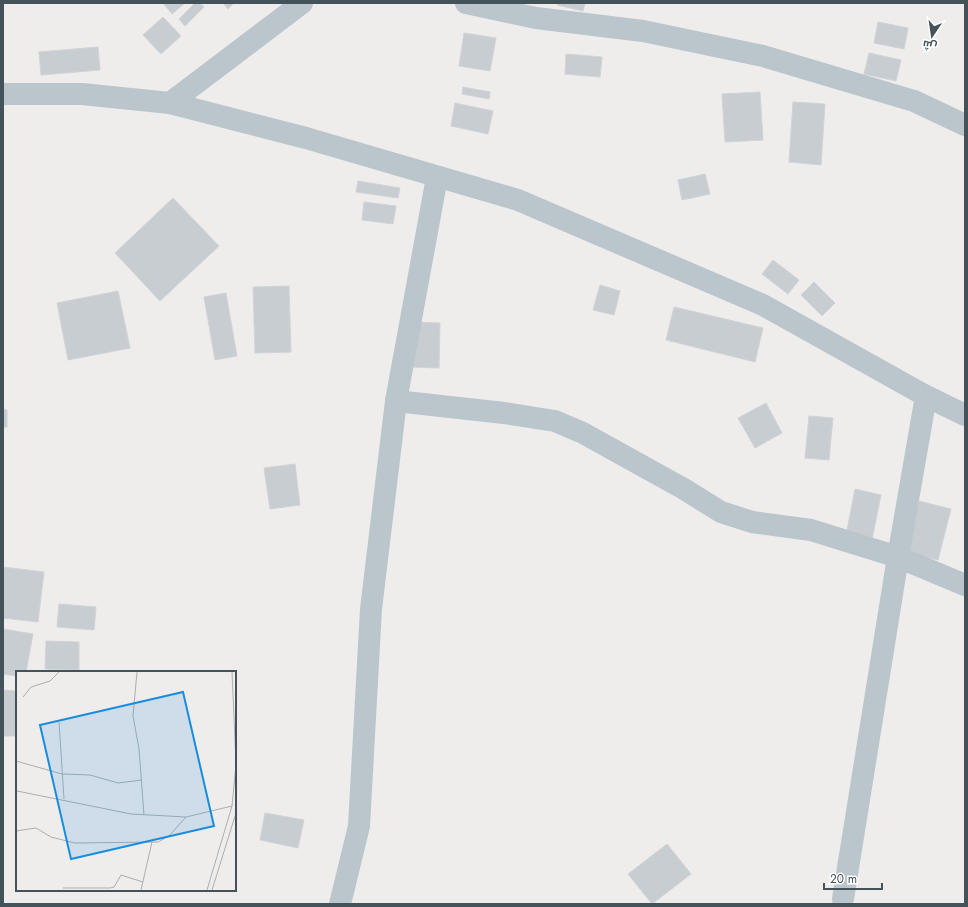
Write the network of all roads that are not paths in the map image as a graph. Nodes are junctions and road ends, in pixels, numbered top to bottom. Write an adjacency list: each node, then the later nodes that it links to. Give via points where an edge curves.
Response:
1 (302, 3): 4 (street)
2 (466, 3): 5 (street, via 536,18 643,31 763,56 914,101)
3 (3, 94): 4 (street, via 82,94)
4 (170, 103): 6 (street, via 306,138)
5 (965, 125)
6 (437, 177): 7 (street, via 518,200 763,305); 8 (street)
7 (926, 396): 9 (street); 10 (street)
8 (396, 400): 10 (street, via 555,421 583,433 721,512 752,522 811,530); 13 (street, via 371,609 359,826)
9 (965, 415)
10 (898, 557): 11 (street); 12 (street)
11 (965, 586)
12 (843, 899)
13 (340, 904)

